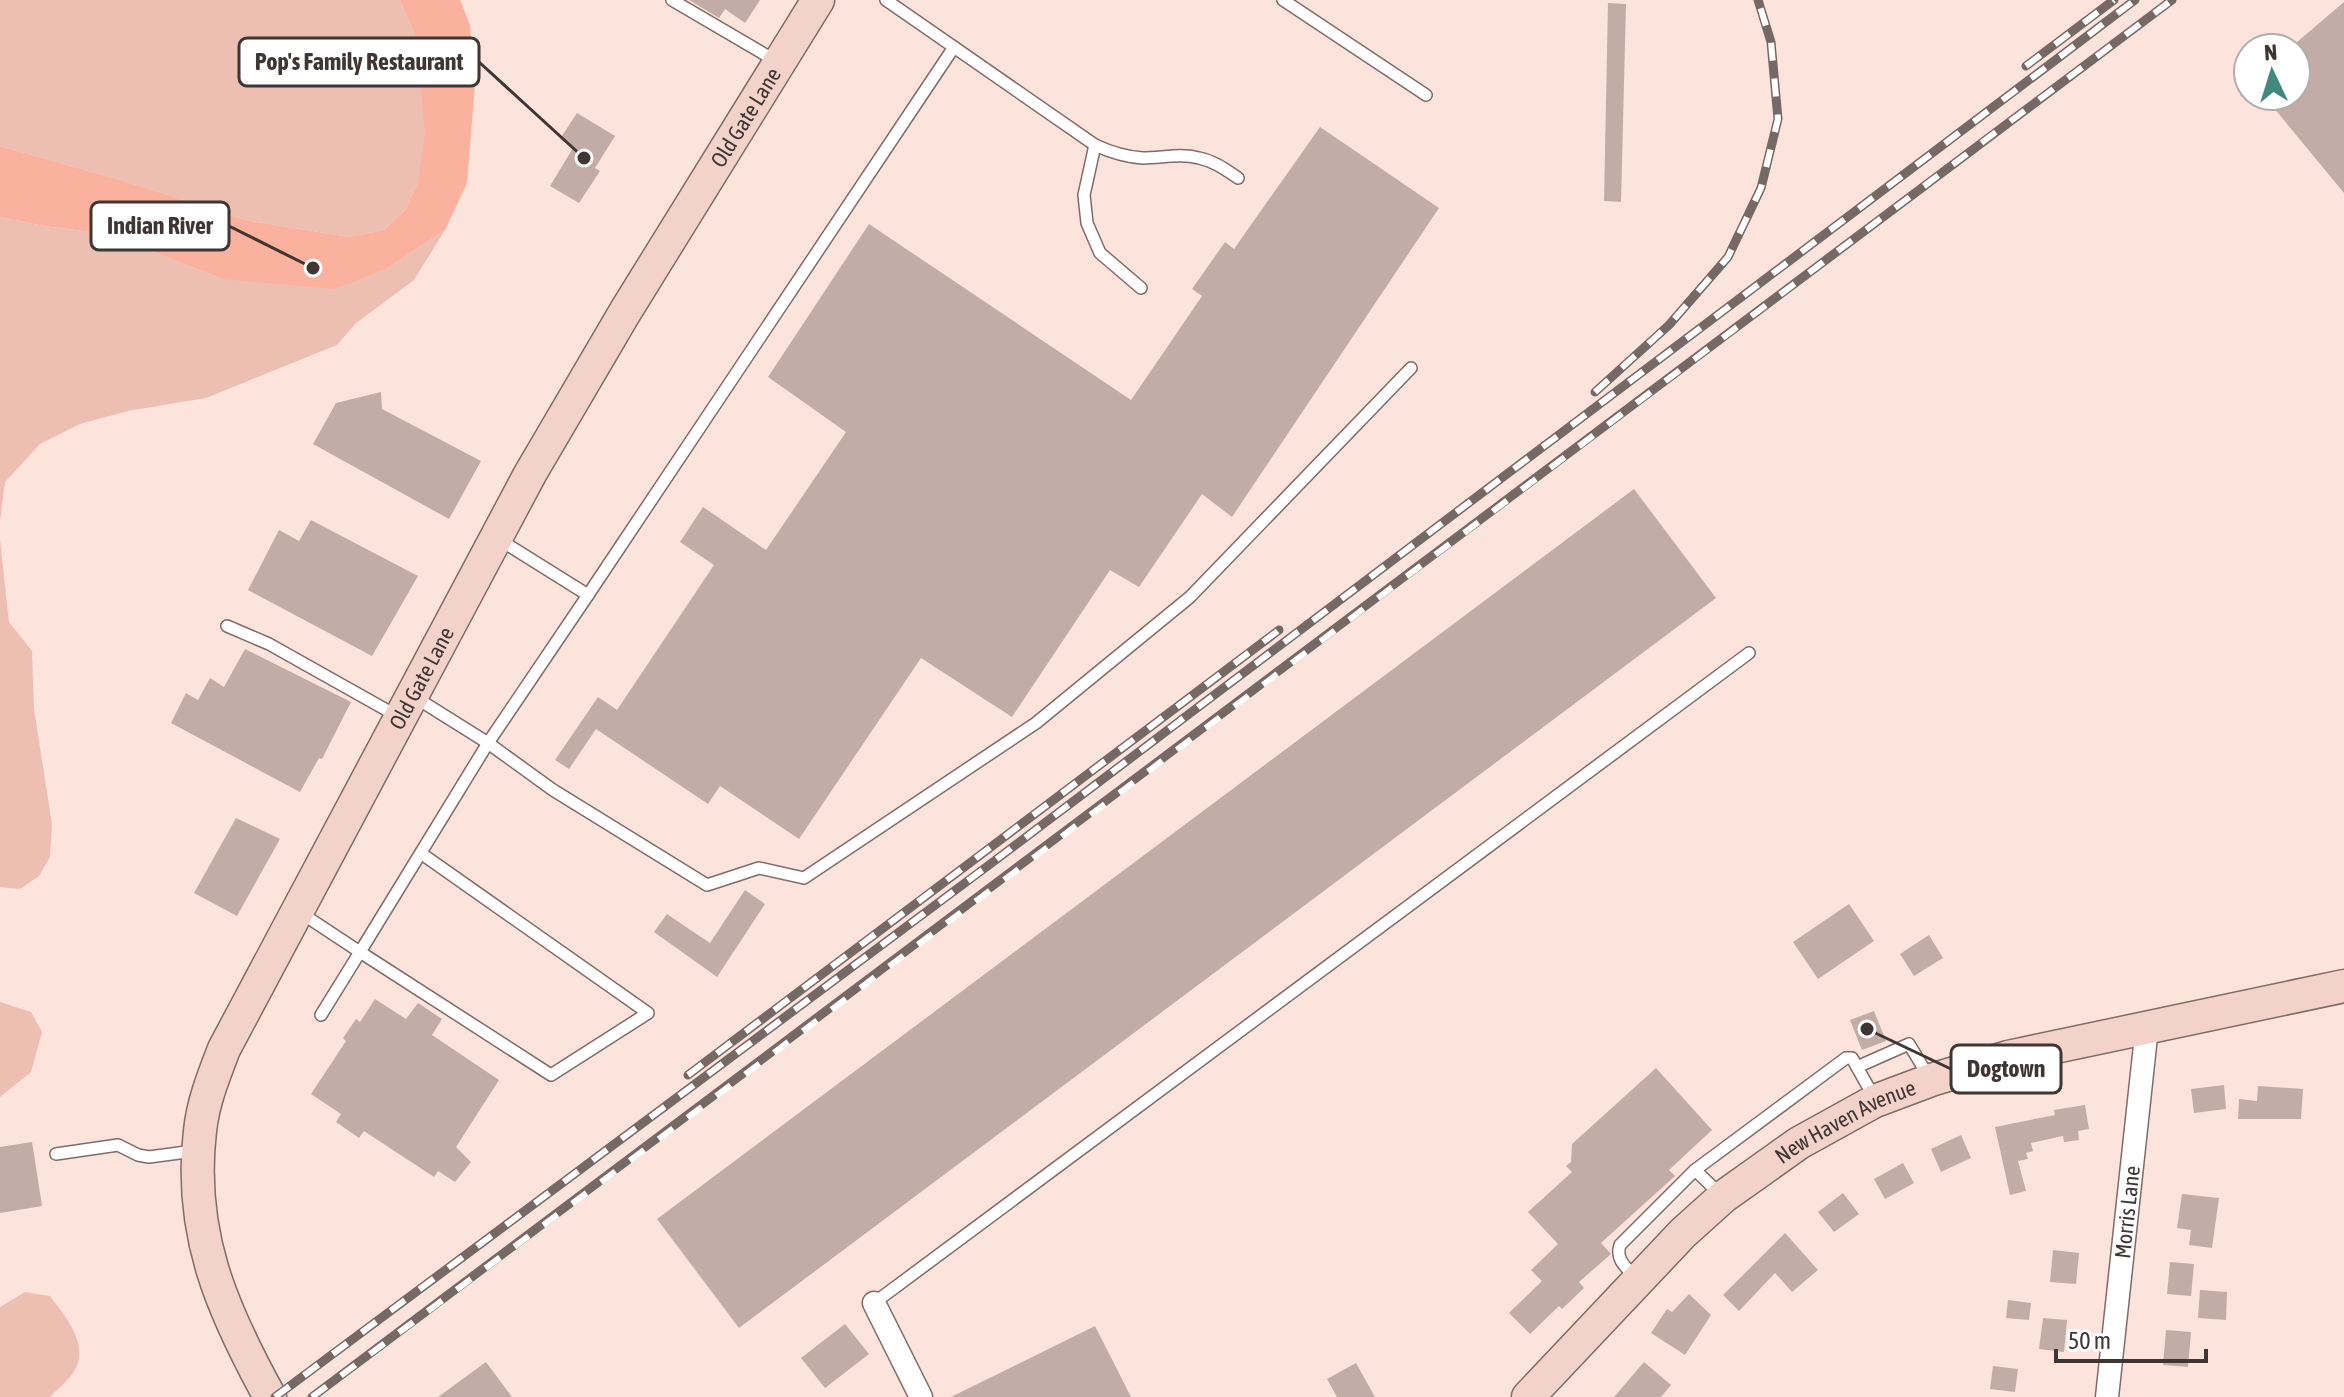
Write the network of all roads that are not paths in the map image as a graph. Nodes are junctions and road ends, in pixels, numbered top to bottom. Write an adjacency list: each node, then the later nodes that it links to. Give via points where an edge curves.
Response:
1 (672, 0): 6 (lane)
2 (818, 0): 6 (main road, Old Gate Lane)
3 (886, 0): 5 (lane)
4 (1283, 0): 7 (lane)
5 (954, 47): 8 (lane); 13 (lane)
6 (780, 63): 12 (main road, Old Gate Lane, via 625,312)
7 (1426, 95)
8 (1095, 145): 9 (lane, via 1144,158 1202,158); 10 (lane, via 1084,195 1087,223 1100,253)
9 (1238, 178)
10 (1141, 288)
11 (1411, 368): 17 (lane, via 1190,597 1036,723 804,878 759,868 707,885 553,790)
12 (496, 537): 13 (lane); 16 (main road, Old Gate Lane)
13 (588, 595): 17 (lane)
14 (227, 626): 16 (lane)
15 (1749, 653): 32 (lane)
16 (406, 706): 17 (lane); 19 (main road, Old Gate Lane)
17 (488, 743): 18 (lane)
18 (422, 854): 20 (lane); 20 (lane, via 648,1013 551,1075)
19 (298, 910): 20 (lane); 27 (main road, Old Gate Lane, via 224,1049 208,1092)
20 (360, 952): 22 (lane)
21 (2344, 986): 23 (main road, New Haven Avenue)
22 (321, 1015)
23 (2147, 1027): 25 (main road, New Haven Avenue); 36 (street, Morris Lane)
24 (1857, 1067): 25 (lane, via 1909,1044); 26 (lane); 29 (lane, via 1846,1058)
25 (1931, 1080): 26 (main road, New Haven Avenue)
26 (1875, 1101): 30 (main road, New Haven Avenue, via 1799,1143)
27 (198, 1151): 28 (lane, via 149,1157 118,1145); 33 (main road, Old Gate Lane, via 200,1221 209,1263 219,1296)
28 (56, 1154)
29 (1695, 1170): 30 (lane); 31 (lane, via 1620,1245 1619,1260)
30 (1723, 1197): 31 (main road, New Haven Avenue)
31 (1638, 1280): 35 (main road, New Haven Avenue)
32 (874, 1303): 34 (street)
33 (270, 1397)
34 (921, 1397)
35 (1528, 1397)
36 (2107, 1397)

